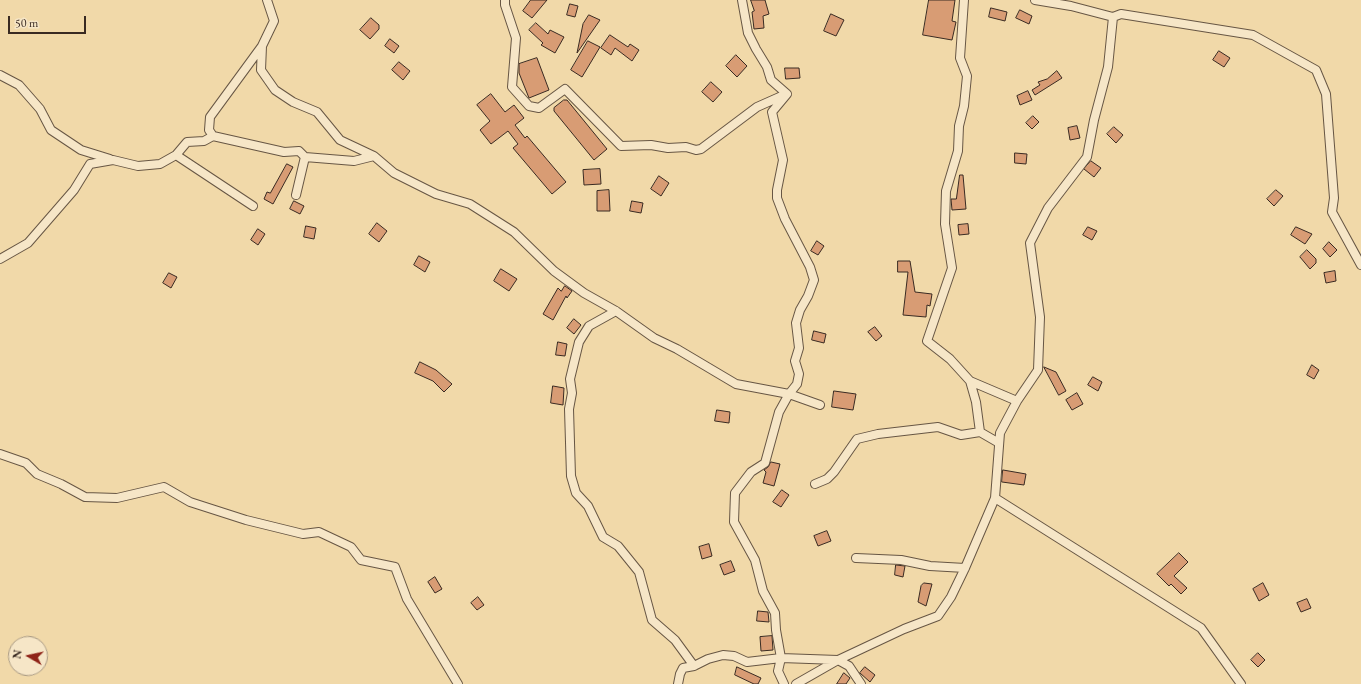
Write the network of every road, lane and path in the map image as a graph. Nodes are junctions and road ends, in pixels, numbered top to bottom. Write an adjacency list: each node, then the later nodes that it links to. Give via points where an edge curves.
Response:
1 (267, 0): 8 (street, via 274,20)
2 (505, 0): 10 (street, via 516,38 512,87 529,106 539,108 565,89 621,146 651,145 701,149 757,107)
3 (742, 0): 10 (street, via 750,38 767,67 771,80)
4 (964, 0): 21 (street, via 960,58 967,76 958,151 946,191 945,224 952,268 927,341 950,359)
5 (1035, 0): 6 (street)
6 (1072, 3): 7 (street)
7 (1113, 17): 19 (street, via 1121,14 1254,35 1316,70 1326,94 1334,198 1332,212); 23 (street, via 1108,67 1087,157 1048,208 1030,243 1040,317 1038,370)
8 (262, 46): 11 (street, via 210,118 209,130); 13 (street, via 261,70 275,90 293,102 317,112 340,140)
9 (0, 75): 15 (street, via 19,85 40,109 51,130 81,150)
10 (787, 94): 22 (street, via 772,112 783,160 777,190 778,198 784,219 814,280 796,323 799,348 794,361 799,374 797,384)
11 (213, 136): 12 (street, via 204,141 187,142); 14 (street, via 284,152 299,152)
12 (176, 155): 15 (street, via 160,164 138,166); 17 (street)
13 (374, 156): 14 (street, via 354,162); 20 (street, via 394,173 436,194 470,204 514,232 554,271 584,293)
14 (305, 157): 16 (street)
15 (113, 160): 18 (street, via 90,164 74,190 28,243)
16 (296, 195)
17 (253, 206)
18 (0, 259)
19 (1361, 265)
20 (616, 311): 22 (street, via 654,338 736,384); 34 (street, via 589,326 579,342 570,379 571,476 576,493 588,506 603,537 618,546 639,572 652,620 675,640)
21 (970, 381): 23 (street); 25 (street)
22 (789, 394): 24 (street); 32 (street, via 779,412 765,463 751,472 735,493 734,522 755,560 763,591 775,613)
23 (1017, 402): 26 (street, via 1000,434)
24 (820, 405)
25 (980, 432): 26 (street); 28 (street, via 961,435 938,427 857,439 834,472 827,479)
26 (999, 443): 29 (street)
27 (0, 454): 35 (street, via 26,463 37,474 85,497 117,498 164,487 190,502 246,520 303,534 319,532 351,547 361,560 395,567 407,599)
28 (815, 484)
29 (995, 498): 31 (street); 40 (street, via 1201,628)
30 (856, 558): 31 (street, via 901,560 930,566)
31 (965, 568): 33 (street, via 951,597 938,616)
32 (781, 658): 33 (street); 34 (street, via 747,662 734,656 723,655); 37 (street, via 778,671)
33 (838, 660): 38 (street); 39 (street, via 849,666)
34 (694, 666): 36 (street, via 683,668)
35 (458, 684)
36 (678, 684)
37 (784, 684)
38 (796, 684)
39 (861, 684)
40 (1241, 684)

